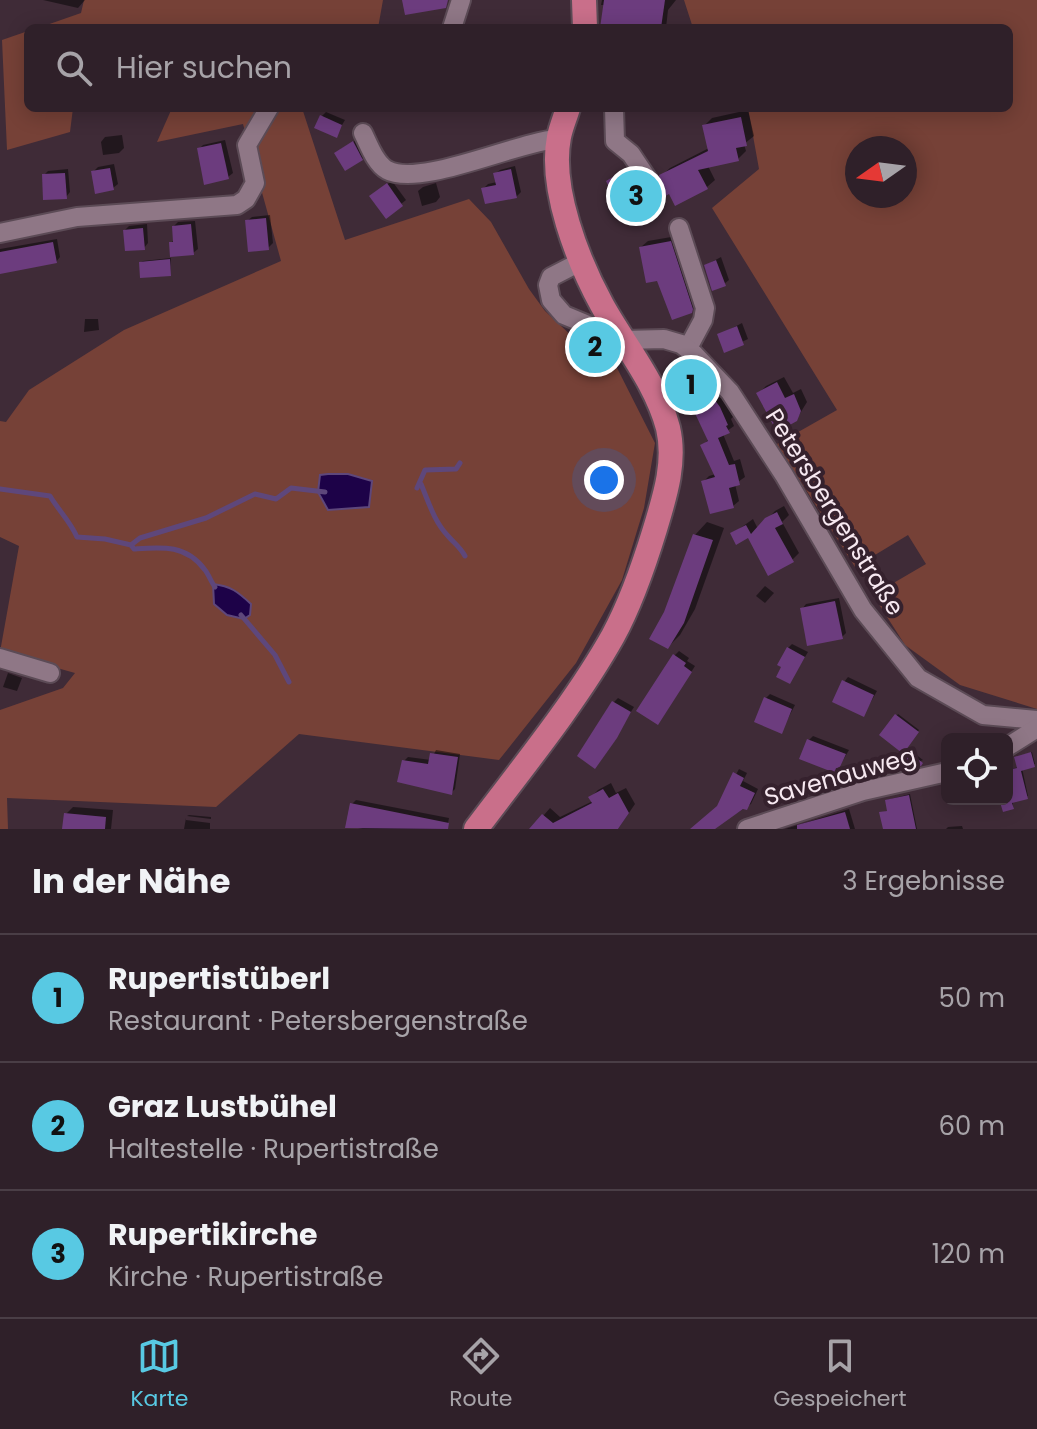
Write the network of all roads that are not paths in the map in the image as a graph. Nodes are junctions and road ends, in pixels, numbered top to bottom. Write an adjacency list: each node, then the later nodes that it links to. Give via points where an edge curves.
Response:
1 (461, 0): 3 (street)
2 (584, 0): 4 (main road)
3 (453, 24)
4 (585, 24)
5 (267, 112): 12 (street, via 247,145 255,183 237,205 77,217)
6 (567, 112): 9 (main road)
7 (614, 112): 10 (street, via 615,141)
8 (363, 133): 9 (street, via 379,164 402,174)
9 (558, 139): 13 (main road, via 561,194)
10 (649, 181)
11 (679, 228): 15 (street, via 705,308)
12 (0, 233)
13 (582, 261): 14 (main road); 14 (street, via 549,281 551,300 564,315)
14 (624, 340): 15 (street, via 664,339); 22 (main road, via 667,427 670,461 663,503 614,635)
15 (688, 348): 18 (street, Petersbergenstraße, via 730,392 863,610 918,678 983,715)
16 (0, 658): 17 (street)
17 (50, 673)
18 (1037, 720)
19 (1037, 728): 20 (street)
20 (1013, 743)
21 (941, 773): 23 (street, Savenauweg, via 863,791)
22 (476, 829)
23 (747, 829)

